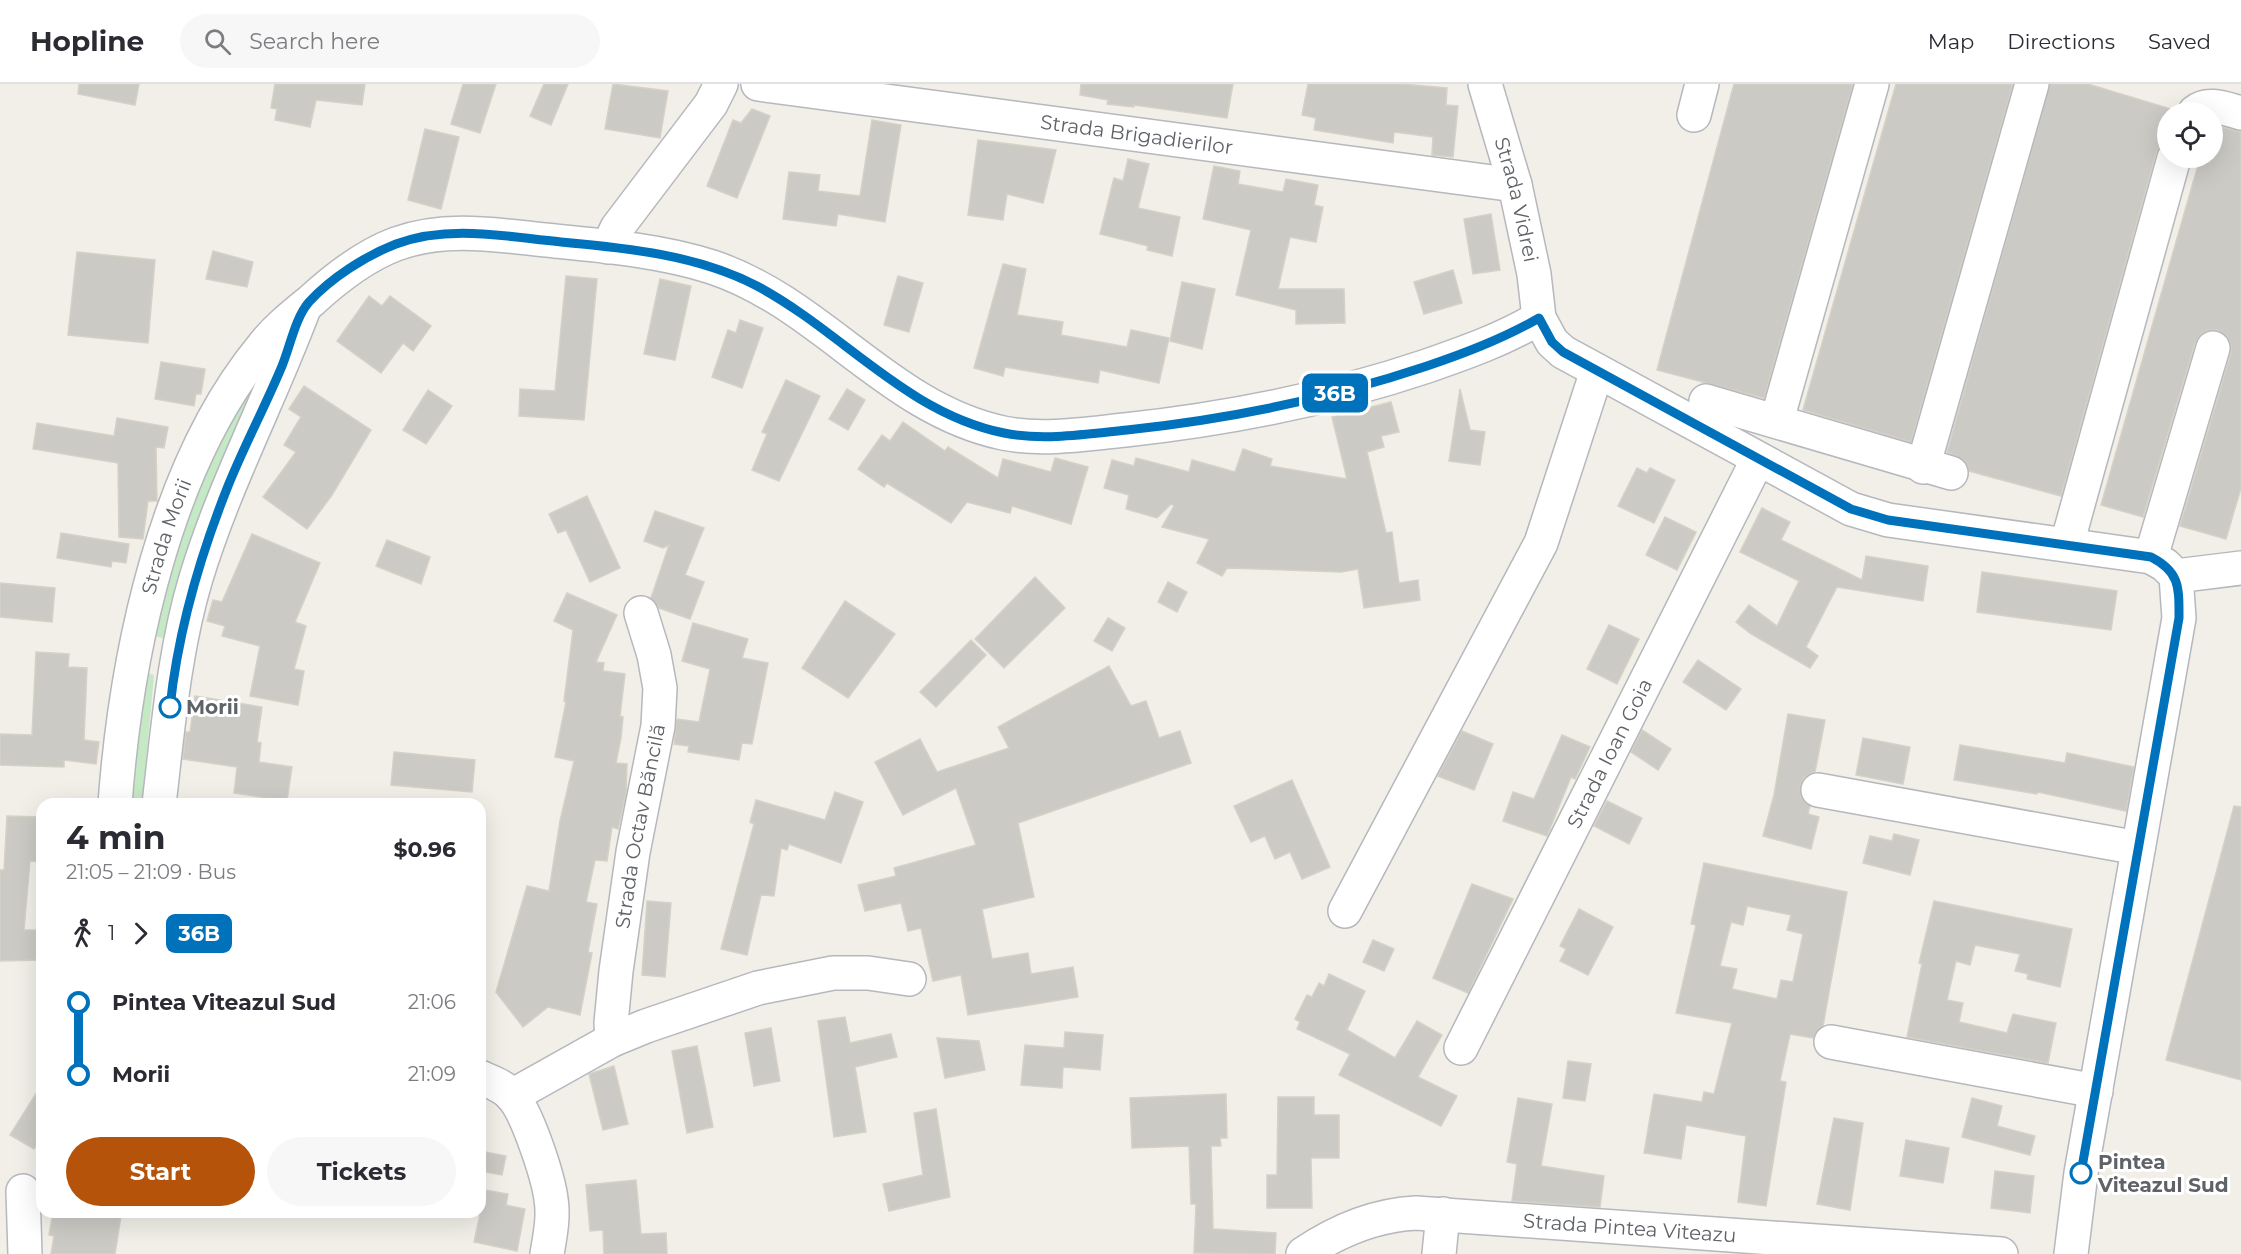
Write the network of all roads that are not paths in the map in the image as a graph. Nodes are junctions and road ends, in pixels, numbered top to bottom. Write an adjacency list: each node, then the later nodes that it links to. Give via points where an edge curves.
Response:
1 (721, 84): 10 (street, via 711,104 617,228)
2 (758, 84): 9 (street, Strada Brigadierilor)
3 (1485, 84): 9 (street, Strada Vidrei)
4 (1872, 84): 16 (street)
5 (2032, 84): 16 (street, via 1937,470)
6 (2223, 108): 7 (street)
7 (2241, 113)
8 (2171, 168): 18 (street)
9 (1515, 185): 12 (street, Strada Vidrei)
10 (608, 247): 11 (street, Strada Morii, via 482,232 443,234 397,244 344,272); 12 (street, Strada Morii, via 712,267 755,285 801,313 895,385 939,412 1010,435 1089,434 1179,424 1285,405 1376,383 1464,354 1506,338)
11 (305, 305): 22 (street, Strada Morii, via 264,344 228,395 188,468 154,574); 23 (street, Strada Morii, via 228,486 195,580)
12 (1539, 318): 14 (street, via 1552,342)
13 (2213, 348): 20 (street)
14 (1597, 371): 17 (street); 28 (street, via 1541,543)
15 (1706, 400): 16 (street)
16 (1777, 420)
17 (1758, 459): 18 (street, via 1851,509 1888,520); 32 (street, Strada Ioan Goia)
18 (2067, 544): 20 (street)
19 (2240, 563): 20 (street)
20 (2163, 567): 27 (street, via 2179,618)
21 (641, 613): 30 (street, Strada Octav Băncilă, via 660,688 658,726 628,887 610,1023)
22 (137, 647): 23 (street); 25 (street, Strada Morii, via 129,678)
23 (179, 658): 26 (street, Strada Morii)
24 (1818, 789): 27 (street)
25 (116, 798)
26 (160, 798)
27 (2139, 848): 34 (street)
28 (1345, 911)
29 (909, 978): 30 (street, via 868,973 800,978 758,988)
30 (612, 1040): 35 (street)
31 (1832, 1042): 34 (street)
32 (1461, 1048)
33 (486, 1080): 35 (street)
34 (2096, 1091): 44 (street)
35 (512, 1096): 40 (street, via 523,1113 552,1198)
36 (22, 1191): 39 (street)
37 (1443, 1214): 38 (street, Strada Pintea Viteazu); 41 (street, Strada Pintea Viteazu, via 1392,1214 1332,1236); 42 (street)
38 (1691, 1244): 43 (street, Strada Pintea Viteazu)
39 (25, 1254)
40 (547, 1254)
41 (1303, 1254)
42 (1440, 1254)
43 (2001, 1254)
44 (2071, 1254)

